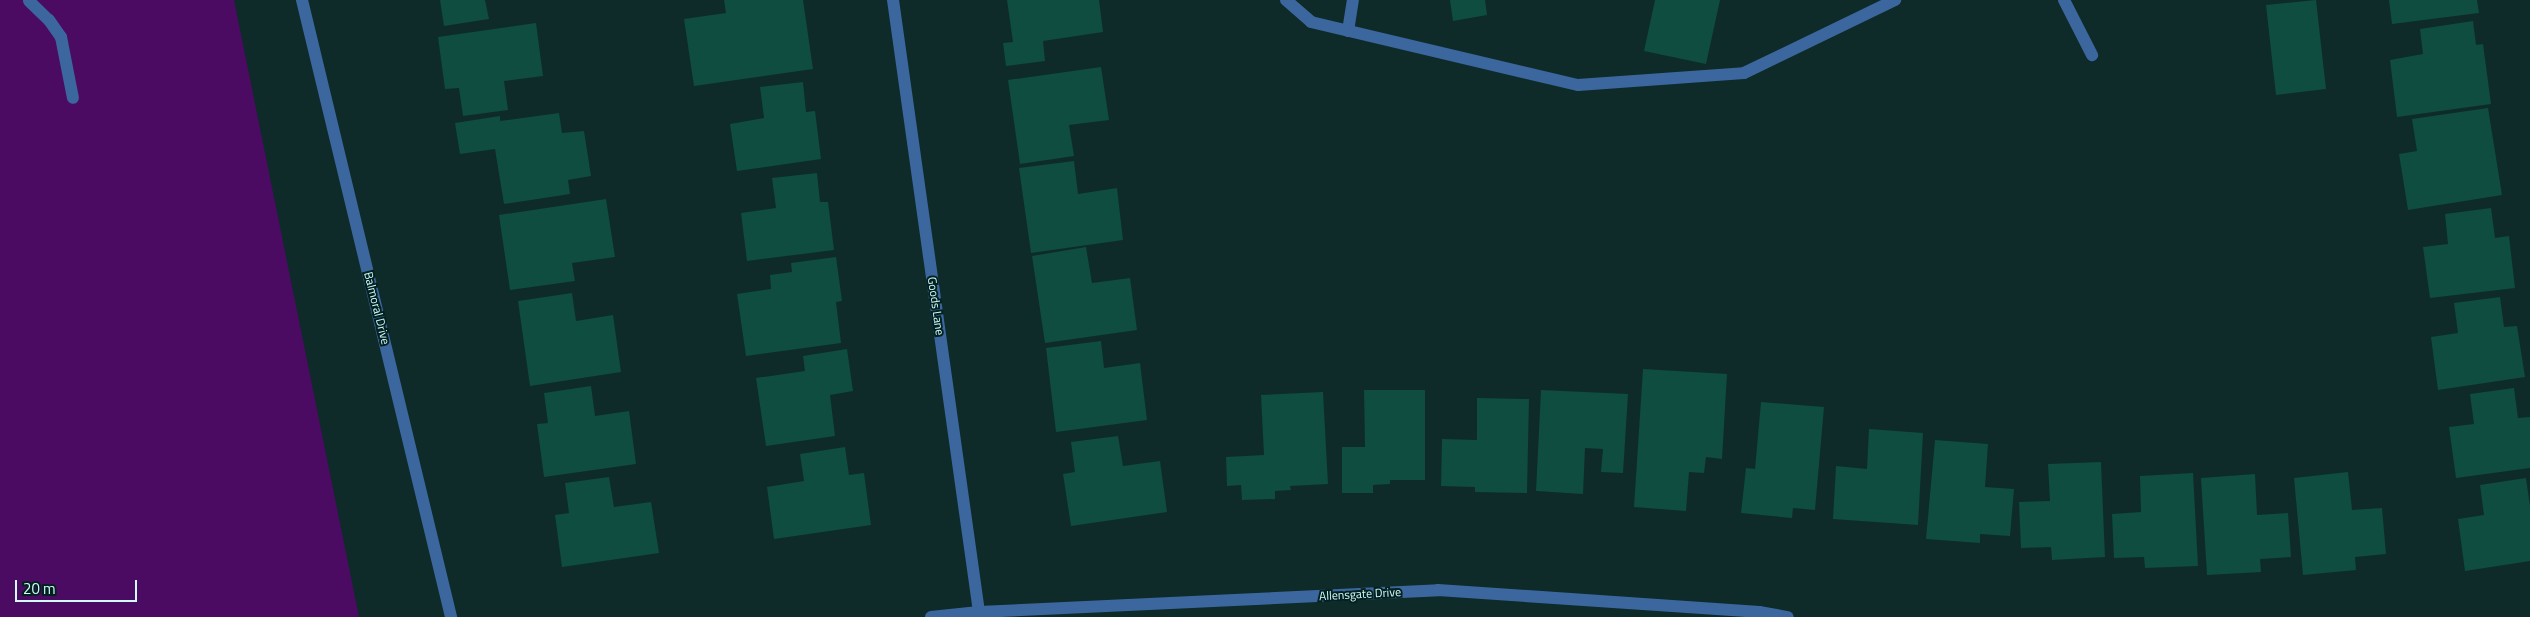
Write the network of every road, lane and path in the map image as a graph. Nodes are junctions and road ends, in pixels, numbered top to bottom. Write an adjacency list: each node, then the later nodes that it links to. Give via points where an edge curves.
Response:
1 (302, 0): 12 (street, Balmoral Drive)
2 (893, 0): 11 (street, Goods Lane)
3 (1286, 0): 8 (street, via 1311,22)
4 (1353, 0): 8 (street)
5 (1895, 0): 8 (street, via 1744,73 1578,85)
6 (2064, 0): 9 (street)
7 (29, 1): 10 (street, via 61,37)
8 (1348, 31)
9 (2092, 55)
10 (73, 98)
11 (979, 612): 13 (street, Allensgate Drive); 14 (street, Allensgate Drive, via 1438,590 1759,612)
12 (452, 617)
13 (931, 617)
14 (1788, 617)

